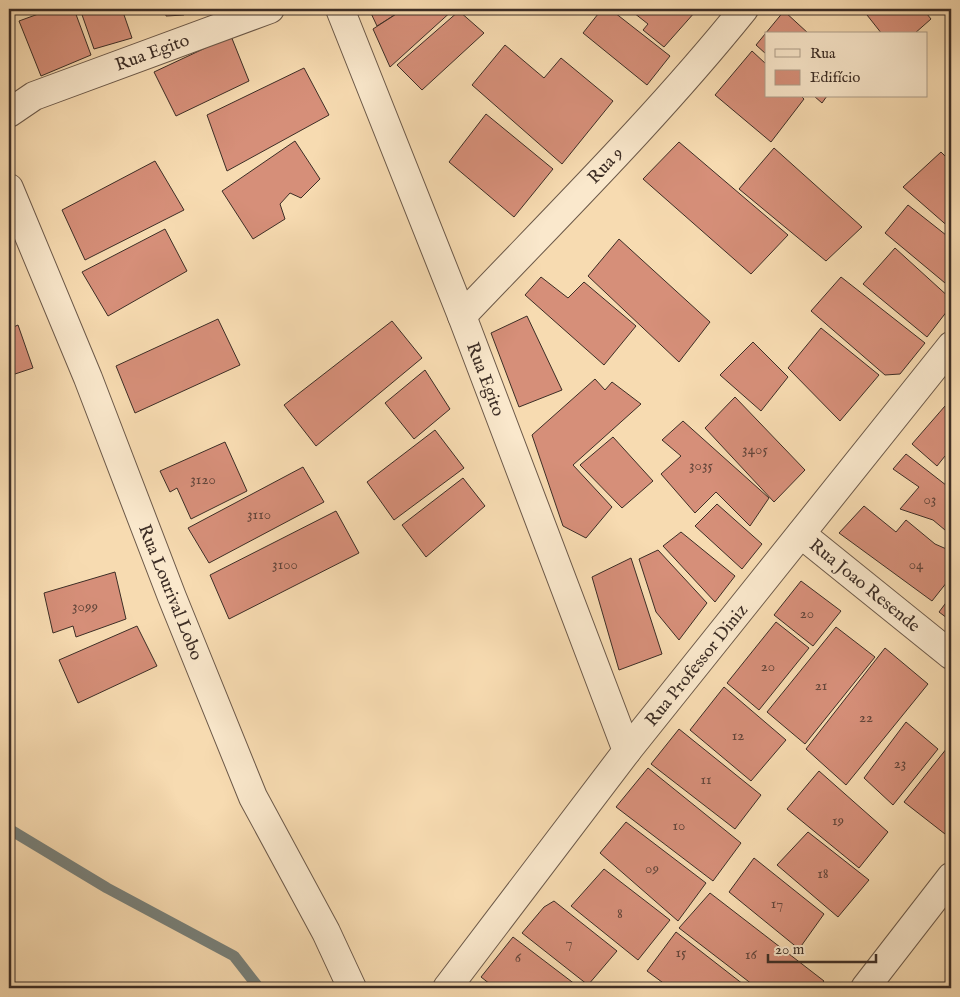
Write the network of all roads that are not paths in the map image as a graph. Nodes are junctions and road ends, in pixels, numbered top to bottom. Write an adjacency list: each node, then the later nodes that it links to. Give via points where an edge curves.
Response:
1 (270, 9): 4 (street, Rua Egito, via 34,96)
2 (340, 9): 6 (street, Rua Egito)
3 (744, 9): 6 (street, Rua 9, via 609,161)
4 (9, 113)
5 (9, 188): 12 (street, Rua Lourival Lobo, via 88,378 168,588 253,797 326,932)
6 (462, 316): 10 (street, Rua Egito)
7 (951, 346): 8 (street, Rua Professor Diniz)
8 (802, 534): 9 (street, Rua Joao Resende); 10 (street, Rua Professor Diniz)
9 (951, 655)
10 (627, 751): 13 (street, Rua Professor Diniz)
11 (951, 877): 14 (street)
12 (352, 988)
13 (447, 988)
14 (864, 988)

